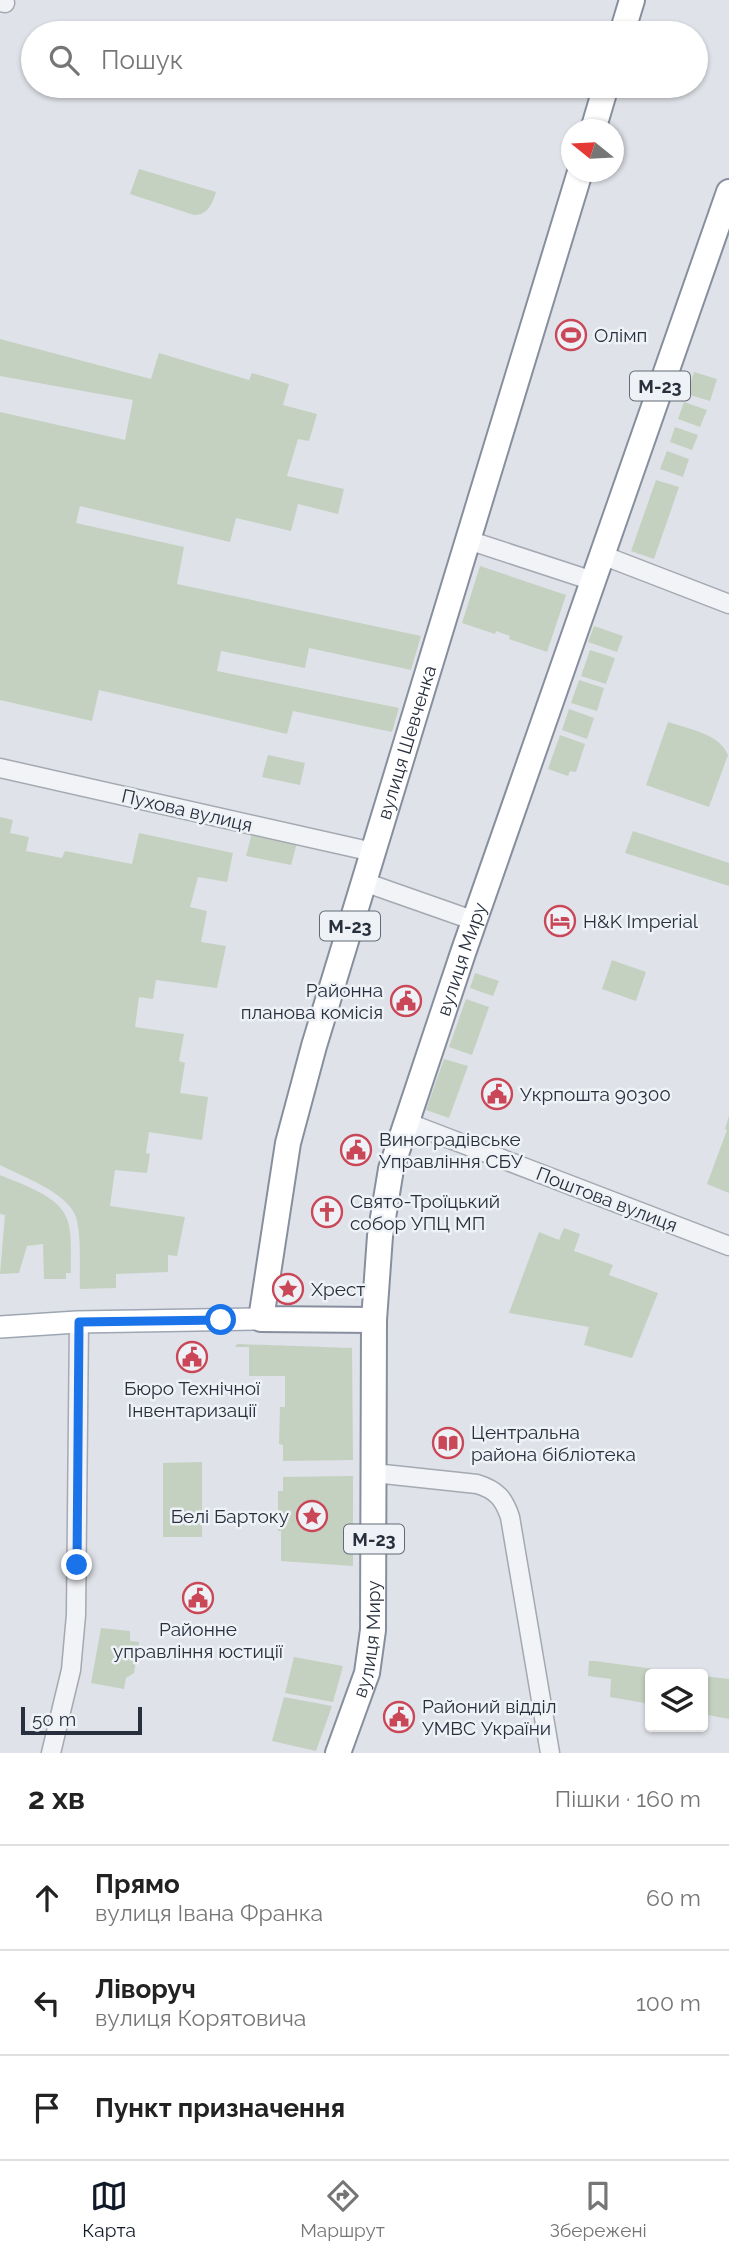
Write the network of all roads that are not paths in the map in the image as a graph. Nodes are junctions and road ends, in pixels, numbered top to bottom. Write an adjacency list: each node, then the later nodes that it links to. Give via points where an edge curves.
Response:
1 (632, 0): 2 (highway)
2 (626, 21)
3 (602, 98): 4 (highway)
4 (596, 119)
5 (577, 182): 7 (highway, вулиця Шевченка / М-23)
6 (729, 192): 8 (highway, вулиця Миру / М-23)
7 (468, 540): 9 (street); 12 (highway, вулиця Шевченка / М-23)
8 (602, 555): 9 (highway, вулиця Миру / М-23); 10 (street)
9 (593, 581): 14 (highway, вулиця Миру / М-23)
10 (729, 604)
11 (0, 768): 12 (street, Пухова вулиця)
12 (373, 852): 13 (highway, вулиця Шевченка / М-23)
13 (364, 882): 14 (street); 17 (highway, вулиця Шевченка / М-23, via 293,1120)
14 (475, 920): 15 (highway, вулиця Миру / М-23)
15 (406, 1122): 16 (street, Поштова вулиця); 18 (highway, вулиця Миру / М-23, via 383,1211)
16 (729, 1246)
17 (261, 1319): 18 (highway); 19 (main road)
18 (374, 1320): 21 (highway, вулиця Миру / М-23)
19 (79, 1322): 20 (main road); 22 (street, via 76,1615 71,1670)
20 (0, 1326)
21 (374, 1473): 23 (highway, вулиця Миру / М-23, via 370,1657); 24 (street, via 477,1484 489,1487 505,1502)
22 (51, 1753)
23 (338, 1753)
24 (550, 1753)

